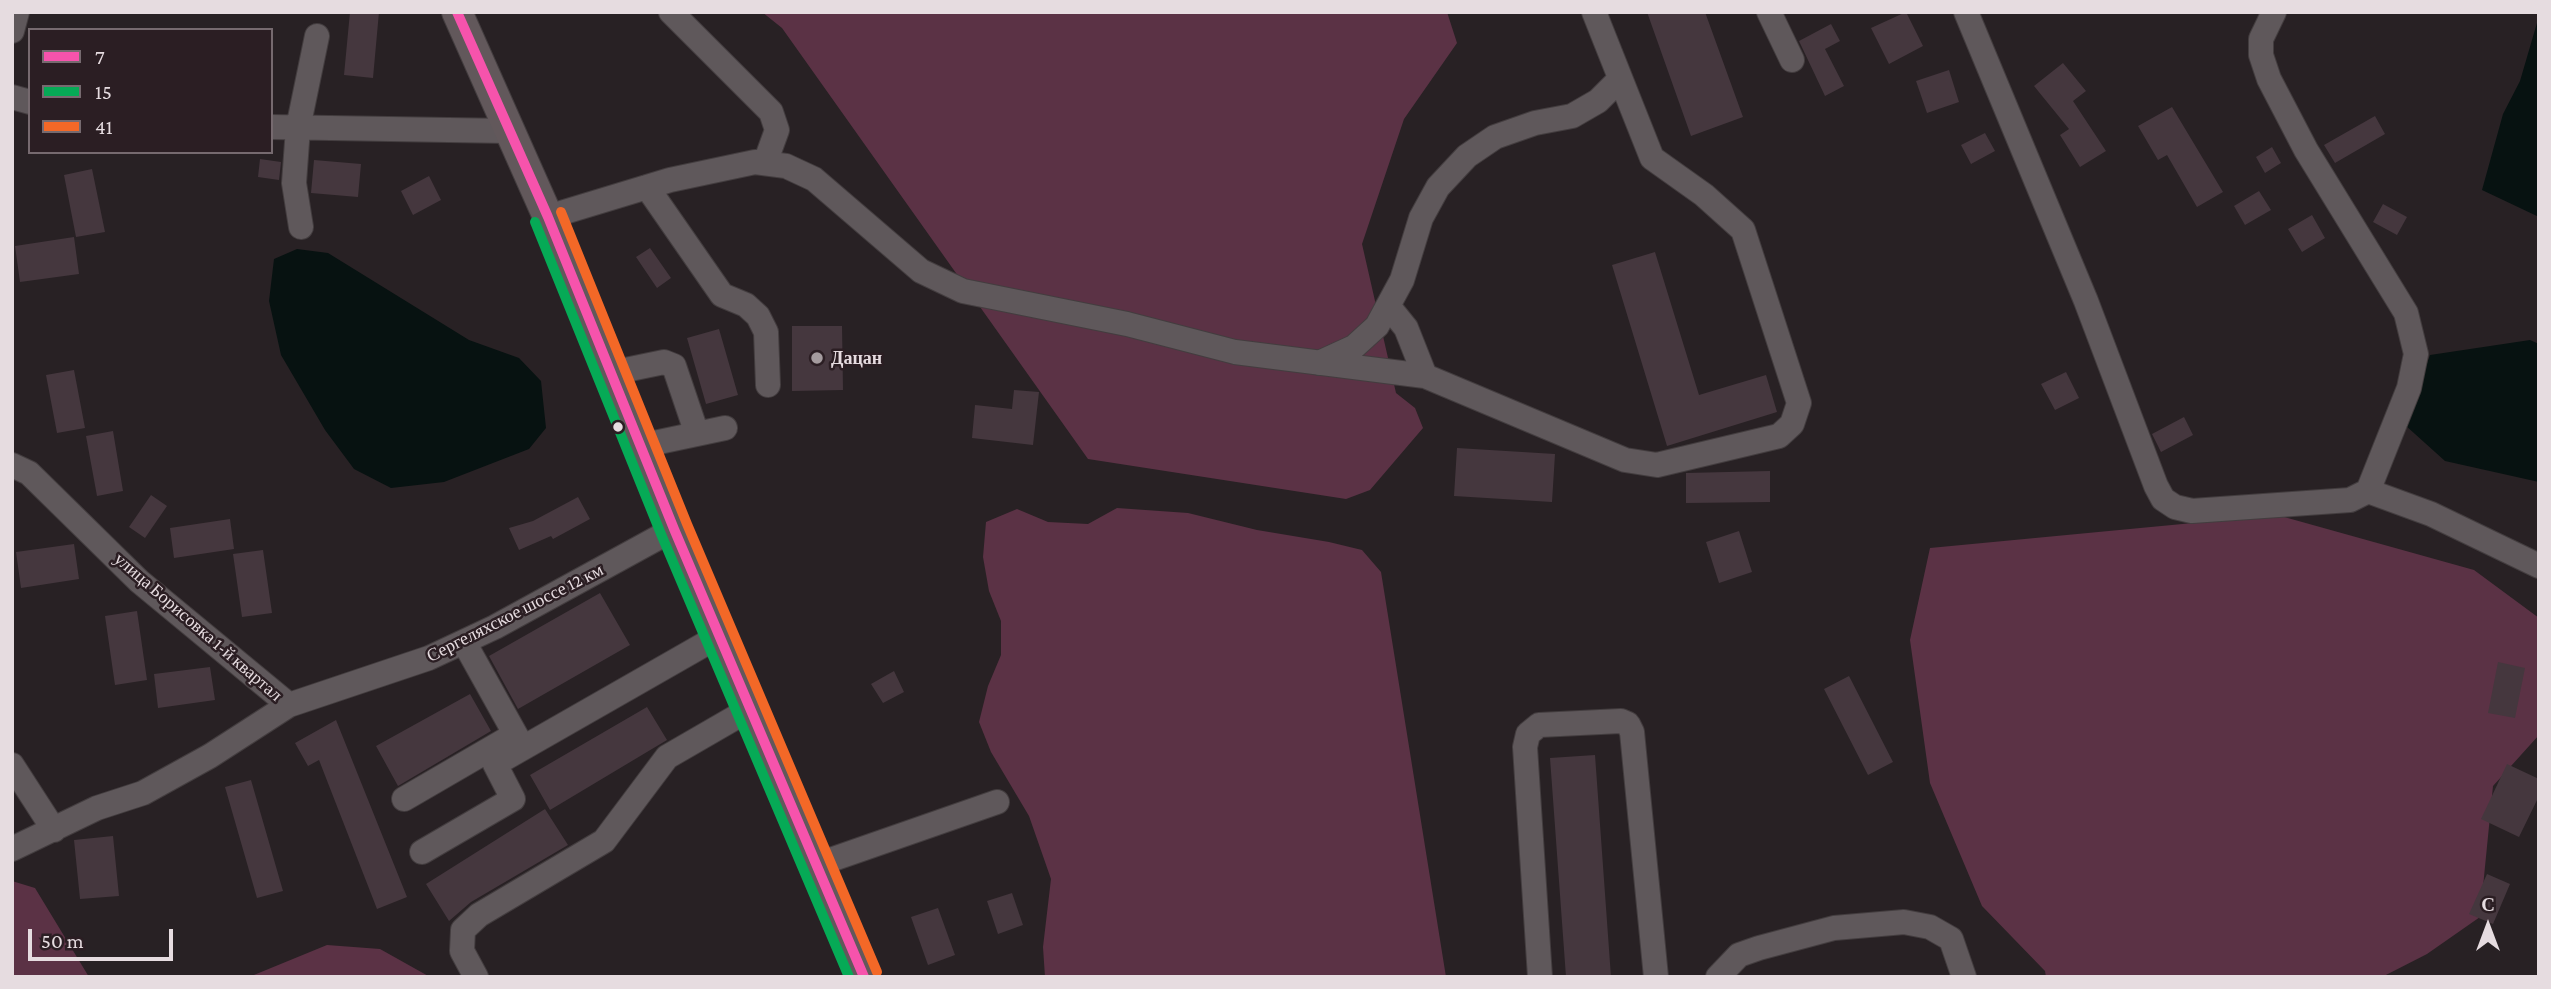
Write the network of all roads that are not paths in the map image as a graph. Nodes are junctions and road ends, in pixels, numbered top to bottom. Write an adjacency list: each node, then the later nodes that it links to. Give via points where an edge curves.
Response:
1 (17, 12): 8 (street)
2 (457, 12): 14 (main road)
3 (671, 12): 15 (street, via 771,112 777,130)
4 (1594, 12): 11 (street)
5 (1769, 12): 10 (street)
6 (1966, 12): 28 (street, via 2163,499 2192,511 2350,500)
7 (2274, 12): 28 (street, via 2261,40 2269,79 2406,313 2416,354 2409,388)
8 (12, 31)
9 (317, 36): 13 (street)
10 (1792, 60)
11 (1619, 79): 19 (street, via 1598,101 1572,116 1495,136 1467,156 1438,187 1421,218); 22 (street, via 1653,158 1744,230 1799,403 1792,424 1779,436 1657,465 1625,460)
12 (273, 127): 13 (street)
13 (298, 128): 14 (street); 18 (street, via 294,183)
14 (508, 131): 17 (main road)
15 (765, 163): 16 (street); 20 (street, via 786,166 814,180 921,271 963,292 1127,324 1236,352)
16 (647, 187): 17 (street); 23 (street, via 722,295 758,316 766,332)
17 (548, 217): 21 (main road)
18 (301, 227)
19 (1389, 307): 20 (street, via 1354,347); 22 (street, via 1406,328)
20 (1319, 363): 22 (street)
21 (611, 373): 25 (street, via 664,362 674,366); 26 (main road)
22 (1425, 376)
23 (768, 385)
24 (725, 428): 25 (street)
25 (697, 434): 26 (street)
26 (640, 446): 29 (main road)
27 (12, 465): 33 (street, улица Борисовка 1-й квартал, via 37,480 139,581)
28 (2368, 491): 30 (street, via 2431,514)
29 (674, 528): 31 (main road); 32 (street, Сергеляхское шоссе 12 км)
30 (2539, 566)
31 (719, 636): 34 (main road); 35 (street)
32 (464, 642): 33 (street, Сергеляхское шоссе 12 км, via 429,659); 35 (street)
33 (289, 705): 39 (street, Сергеляхское шоссе 12 км, via 143,793 97,808)
34 (750, 709): 42 (main road); 43 (street, via 667,757 604,841 479,915 463,930 462,951)
35 (519, 741): 37 (street); 41 (street, via 495,764 513,799)
36 (12, 765): 39 (street)
37 (404, 799)
38 (997, 802): 42 (street)
39 (54, 830): 40 (street, Сергеляхское шоссе 12 км)
40 (12, 849)
41 (422, 852)
42 (816, 864): 44 (main road)
43 (476, 977)
44 (864, 977)
45 (1540, 977): 46 (street, via 1525,747 1528,734 1539,725 1621,721 1632,732)
46 (1656, 977)
47 (1718, 977): 48 (street, via 1739,955 1759,948 1834,928 1904,922 1930,927 1951,939)
48 (1964, 977)

